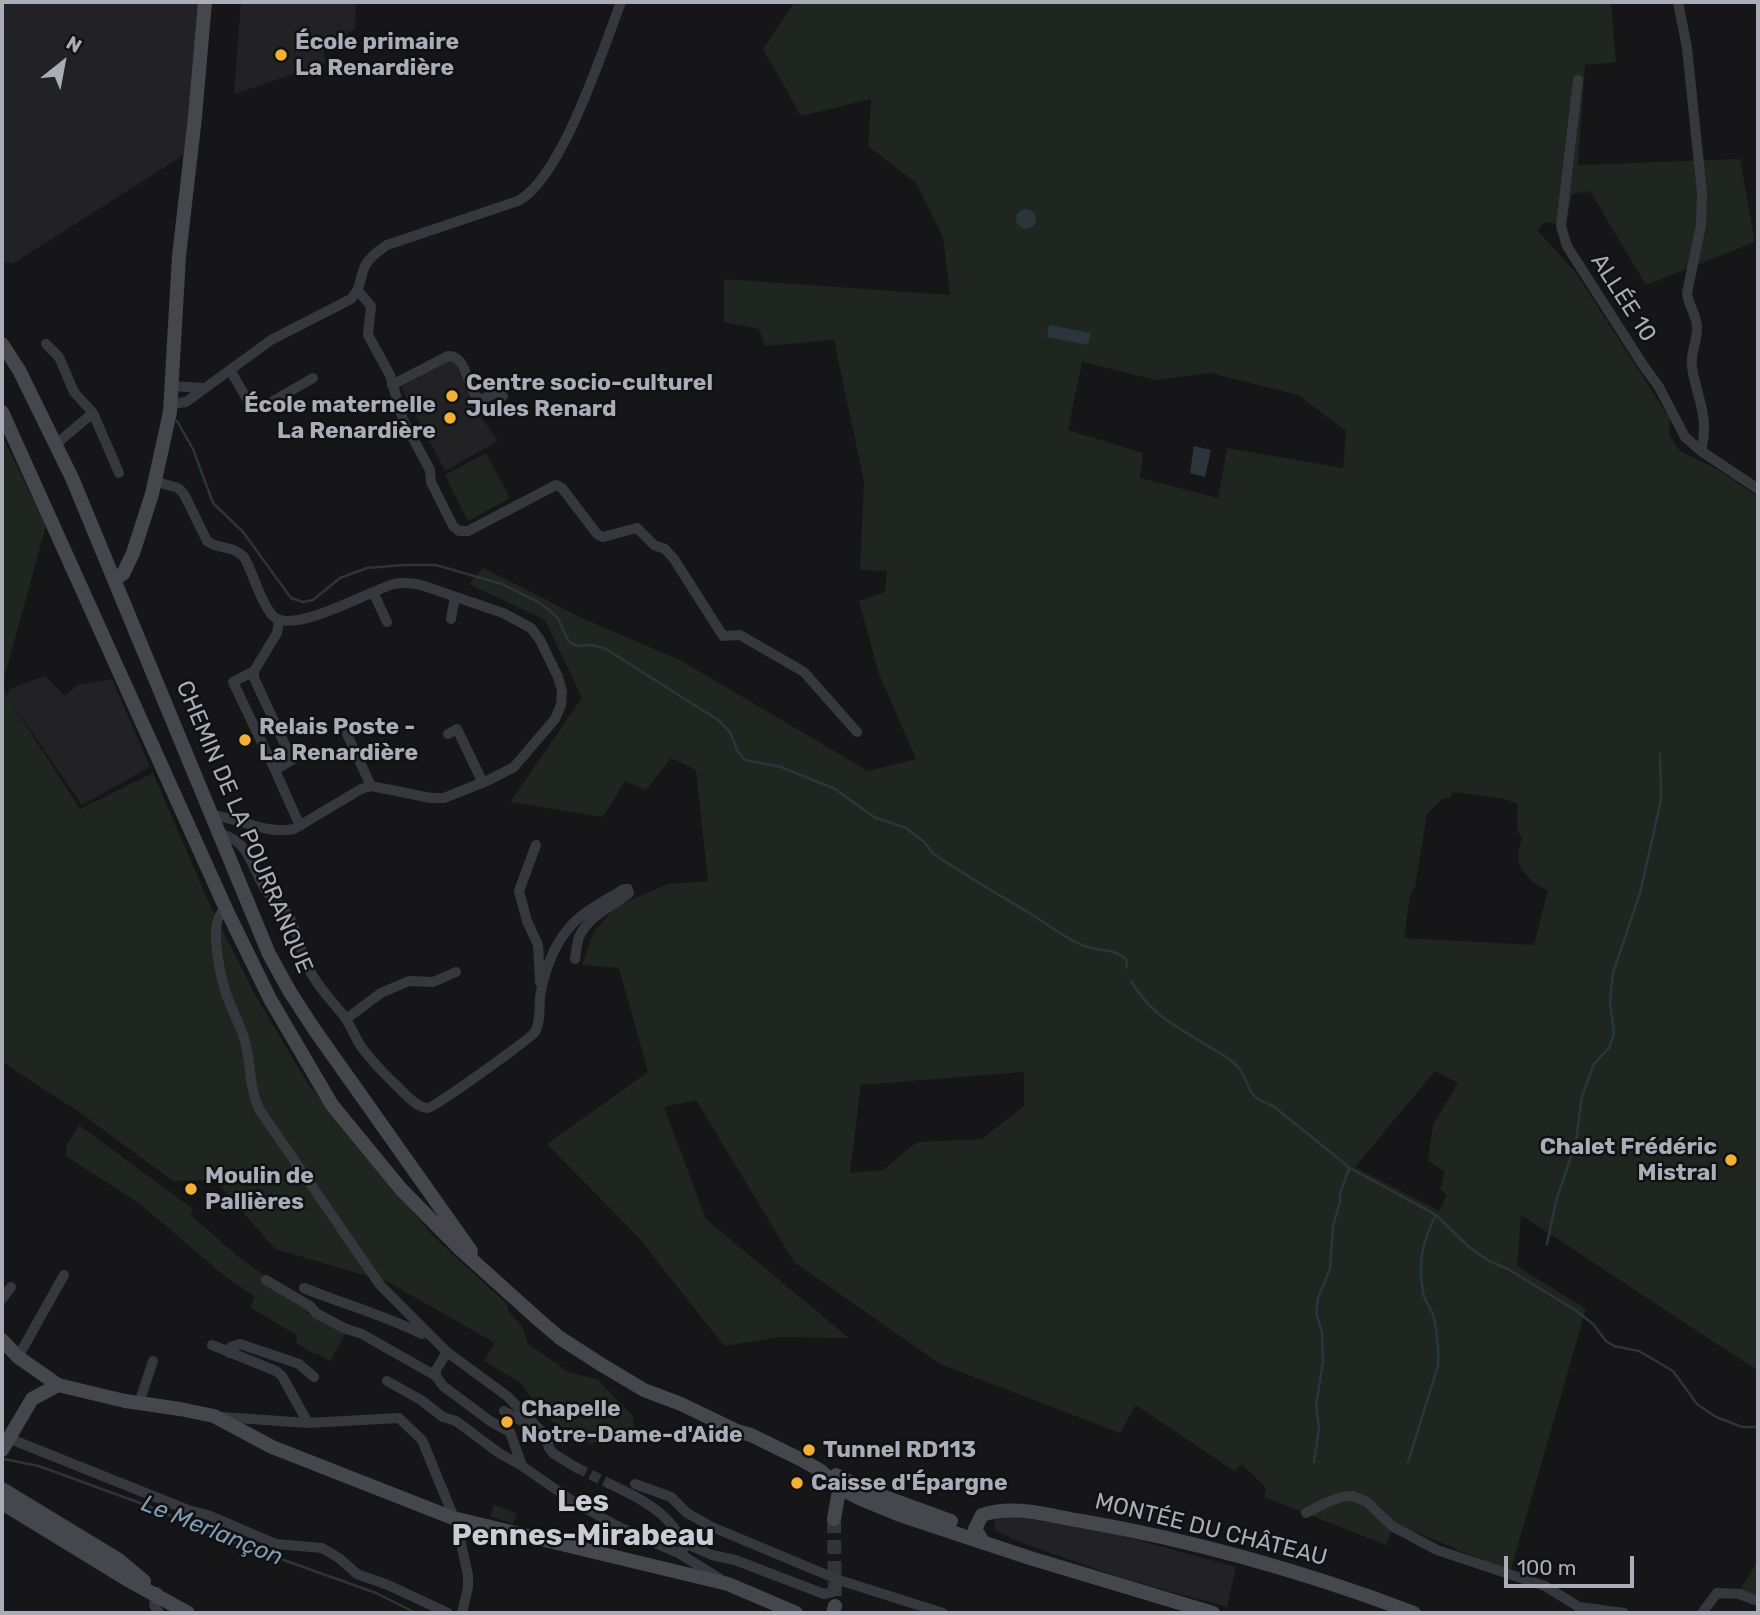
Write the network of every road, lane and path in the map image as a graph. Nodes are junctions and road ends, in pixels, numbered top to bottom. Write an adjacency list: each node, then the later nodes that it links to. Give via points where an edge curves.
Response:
1 (205, 2): 11 (street, via 179,256)
2 (621, 2): 5 (street, via 587,95 543,180 519,201 387,245 374,253)
3 (1678, 2): 19 (street, via 1702,179 1701,225 1687,293 1698,325 1692,360 1705,420)
4 (1578, 80): 19 (street, ALLÉE 10, via 1563,236 1659,387 1685,437)
5 (358, 290): 8 (street, via 351,299 271,340); 10 (street, via 371,306 368,335)
6 (2, 344): 18 (street)
7 (46, 344): 16 (street, via 59,357 74,392)
8 (230, 370): 9 (street, via 254,408); 12 (street)
9 (313, 378)
10 (392, 385): 13 (street, via 455,356 477,398 499,391); 32 (street, via 403,420 430,470 431,482 459,531 468,531 556,485 562,488 597,534 603,537 637,528 664,549 723,636 740,635 804,672)
11 (172, 386): 12 (street); 15 (street)
12 (204, 388): 15 (street, via 186,402)
13 (503, 396)
14 (2, 403): 17 (street)
15 (171, 404): 21 (street)
16 (93, 413): 18 (street); 20 (street)
17 (5, 418): 42 (street)
18 (56, 444): 24 (street)
19 (1701, 451): 22 (street, ALLÉE 10)
20 (119, 473)
21 (154, 481): 23 (street); 29 (street, via 184,494 207,541 244,556)
22 (1758, 489)
23 (136, 539): 24 (street, via 129,548); 25 (street, via 128,568)
24 (106, 559): 25 (street, CHEMIN DE LA POURRANQUE)
25 (114, 579): 38 (street, CHEMIN DE LA POURRANQUE)
26 (373, 592): 27 (street, via 408,582); 29 (street, via 303,618); 30 (street)
27 (455, 597): 28 (street); 36 (street, via 531,628 562,691 555,719 514,767)
28 (451, 619)
29 (279, 621): 31 (street, via 277,633)
30 (387, 622)
31 (254, 671): 35 (street, via 292,760); 35 (street, via 233,682)
32 (856, 732)
33 (347, 734): 37 (street)
34 (448, 734): 36 (street, via 457,729)
35 (275, 770): 39 (street)
36 (483, 783): 37 (street, via 443,798)
37 (371, 786): 39 (street)
38 (212, 815): 39 (street, via 282,832); 40 (street, CHEMIN DE LA POURRANQUE)
39 (300, 826)
40 (219, 833): 46 (street, via 242,845 264,889 288,915 309,970); 47 (street, CHEMIN DE LA POURRANQUE, via 290,992)
41 (536, 845): 45 (street, via 519,891 538,945)
42 (226, 909): 48 (street, via 270,999 332,1105); 55 (street, via 217,924 219,959 225,991 244,1039 252,1094 259,1109 380,1285)
43 (575, 959): 45 (street, via 580,936 628,890 594,907 568,929 555,947)
44 (456, 972): 46 (street, via 433,982 410,981 381,993)
45 (541, 993): 46 (street, via 540,1022 533,1036 428,1108 421,1107 382,1072)
46 (346, 1019)
47 (424, 1185): 48 (street); 51 (street, CHEMIN DE LA POURRANQUE)
48 (422, 1209): 51 (street)
49 (64, 1275): 60 (street)
50 (266, 1280): 62 (street, via 316,1313)
51 (495, 1283): 74 (street, via 576,1349 645,1390 751,1435)
52 (10, 1287): 54 (street)
53 (304, 1288): 55 (street, via 384,1315 422,1334)
54 (2, 1299)
55 (425, 1331): 58 (street)
56 (2, 1340): 60 (street)
57 (212, 1345): 59 (street)
58 (447, 1352): 62 (street); 70 (street, via 498,1387)
59 (229, 1353): 63 (street, via 240,1344 299,1364); 69 (street, via 282,1376)
60 (18, 1357): 65 (street)
61 (153, 1361): 66 (street)
62 (436, 1376): 72 (street, via 443,1386 510,1432)
63 (314, 1377)
64 (387, 1381): 72 (street)
65 (58, 1385): 66 (street); 71 (street, via 32,1399)
66 (139, 1403): 68 (street)
67 (504, 1410): 70 (street)
68 (214, 1416): 69 (street); 80 (street, via 272,1447)
69 (308, 1423): 80 (street, via 399,1418 422,1440)
70 (534, 1425): 73 (street, via 547,1438 551,1451)
71 (5, 1444): 90 (street, via 208,1515 276,1544 322,1548 357,1574)
72 (522, 1466): 85 (street, via 574,1502 680,1553)
73 (577, 1468)
74 (840, 1483): 81 (street); 82 (street); 82 (street, via 900,1515 959,1533)
75 (610, 1484): 83 (street, via 660,1514)
76 (635, 1484): 84 (street, via 671,1497 712,1527)
77 (2, 1489): 86 (street, via 119,1560)
78 (2, 1503): 86 (street)
79 (1306, 1513): 96 (street, via 1353,1496 1367,1502 1392,1526 1437,1550 1545,1586 1579,1607)
80 (453, 1518): 85 (street); 91 (street, via 468,1575)
81 (834, 1519)
82 (980, 1534): 94 (street); 95 (street, MONTÉE DU CHÂTEAU, via 982,1515 993,1511 1041,1514 1281,1566)
83 (682, 1542): 84 (street, via 824,1594 833,1592); 85 (street)
84 (839, 1580): 93 (street)
85 (728, 1584): 92 (street)
86 (159, 1595): 88 (street, via 154,1605); 89 (street)
87 (1758, 1601): 97 (street, via 1717,1592)
88 (159, 1613)
89 (188, 1613)
90 (448, 1613)
91 (462, 1613)
92 (796, 1613)
93 (943, 1613)
94 (1213, 1613)
95 (1414, 1613)
96 (1624, 1613)
97 (1702, 1613)

